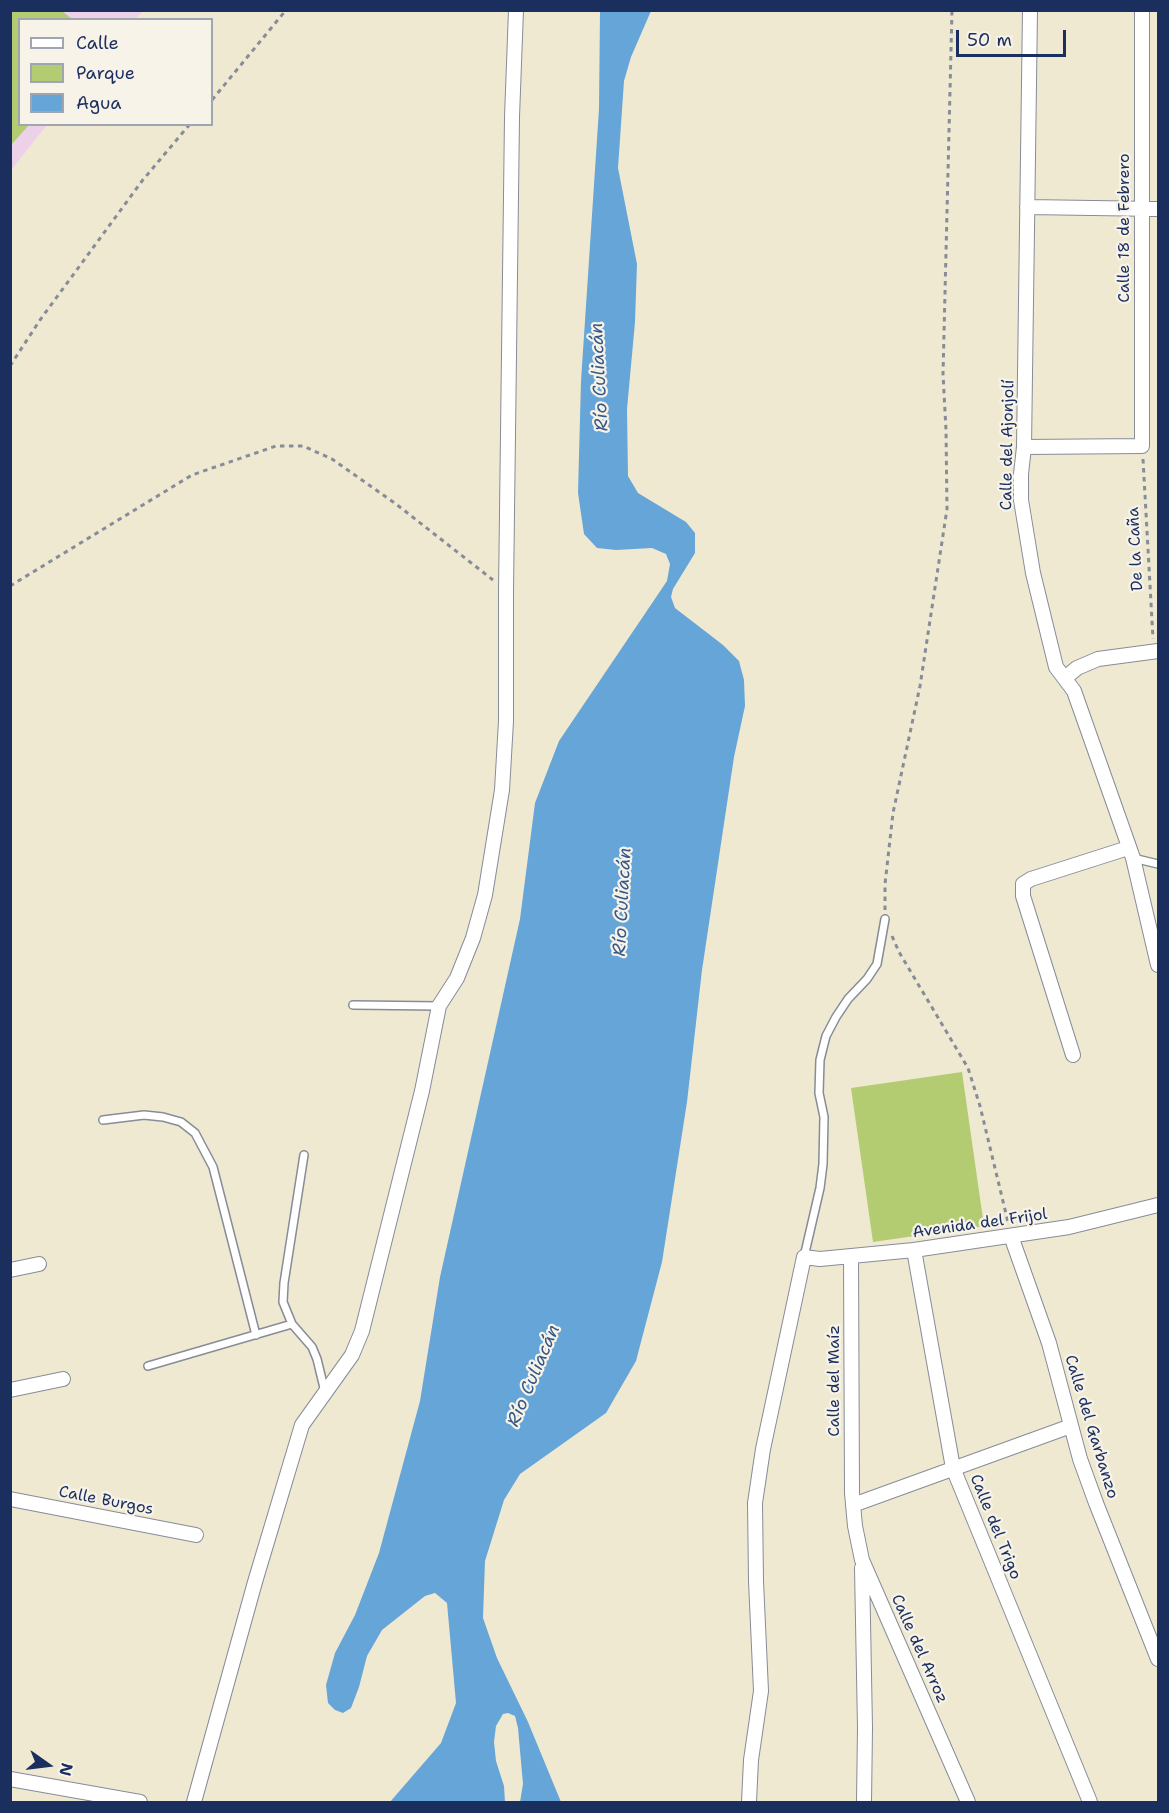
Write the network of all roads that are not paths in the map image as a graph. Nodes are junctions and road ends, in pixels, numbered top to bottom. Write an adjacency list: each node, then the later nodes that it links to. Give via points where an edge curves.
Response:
1 (516, 10): 15 (street, via 502,790 485,895 473,938 457,978)
2 (1030, 10): 4 (street, Calle del Ajonjolí)
3 (1142, 10): 5 (street, Calle 18 de Febrero)
4 (1027, 207): 5 (street); 7 (street, Calle del Ajonjolí)
5 (1142, 208): 6 (street); 7 (street, Calle 18 de Febrero, via 1142,446)
6 (1158, 209)
7 (1024, 447): 9 (street, Calle del Ajonjolí, via 1021,500 1033,573 1056,667)
8 (1156, 651): 9 (street, via 1098,659)
9 (1065, 678): 10 (street, Calle del Ajonjolí, via 1074,691)
10 (1130, 853): 11 (lane); 13 (street, Calle del Ajonjolí); 16 (street, via 1023,884 1023,896)
11 (1158, 864)
12 (885, 919): 22 (lane, via 878,964 836,1017 820,1060 823,1164)
13 (1158, 965)
14 (353, 1005): 15 (lane)
15 (439, 1006): 31 (street, via 422,1091 362,1331)
16 (1073, 1055)
17 (103, 1120): 27 (lane, via 163,1117 181,1122 195,1133 213,1167)
18 (304, 1155): 26 (lane, via 284,1283 283,1302)
19 (1158, 1204): 20 (street, Avenida del Frijol, via 1069,1227)
20 (1011, 1236): 21 (street, Avenida del Frijol); 32 (street, Calle del Garbanzo, via 1049,1343)
21 (914, 1250): 23 (street, Avenida del Frijol); 33 (street, Calle del Trigo)
22 (804, 1257): 23 (street, Avenida del Frijol); 43 (street, via 756,1494 761,1691)
23 (851, 1257): 35 (street, Calle del Maíz)
24 (39, 1264): 25 (street)
25 (10, 1270)
26 (292, 1324): 27 (lane); 31 (lane, via 312,1347)
27 (256, 1335): 28 (lane)
28 (148, 1366)
29 (63, 1379): 30 (street)
30 (10, 1390)
31 (325, 1395): 42 (street, via 303,1425)
32 (1071, 1426): 33 (street); 38 (street, Calle del Garbanzo, via 1096,1503)
33 (953, 1468): 35 (street); 46 (street, Calle del Trigo)
34 (10, 1499): 36 (street, Calle Burgos)
35 (853, 1505): 37 (street, Calle del Arroz)
36 (196, 1536)
37 (862, 1560): 44 (street); 45 (street, Calle del Arroz)
38 (1158, 1659)
39 (10, 1779): 40 (street)
40 (115, 1800): 41 (street)
41 (140, 1803)
42 (194, 1803)
43 (749, 1803)
44 (864, 1803)
45 (968, 1803)
46 (1089, 1803)

